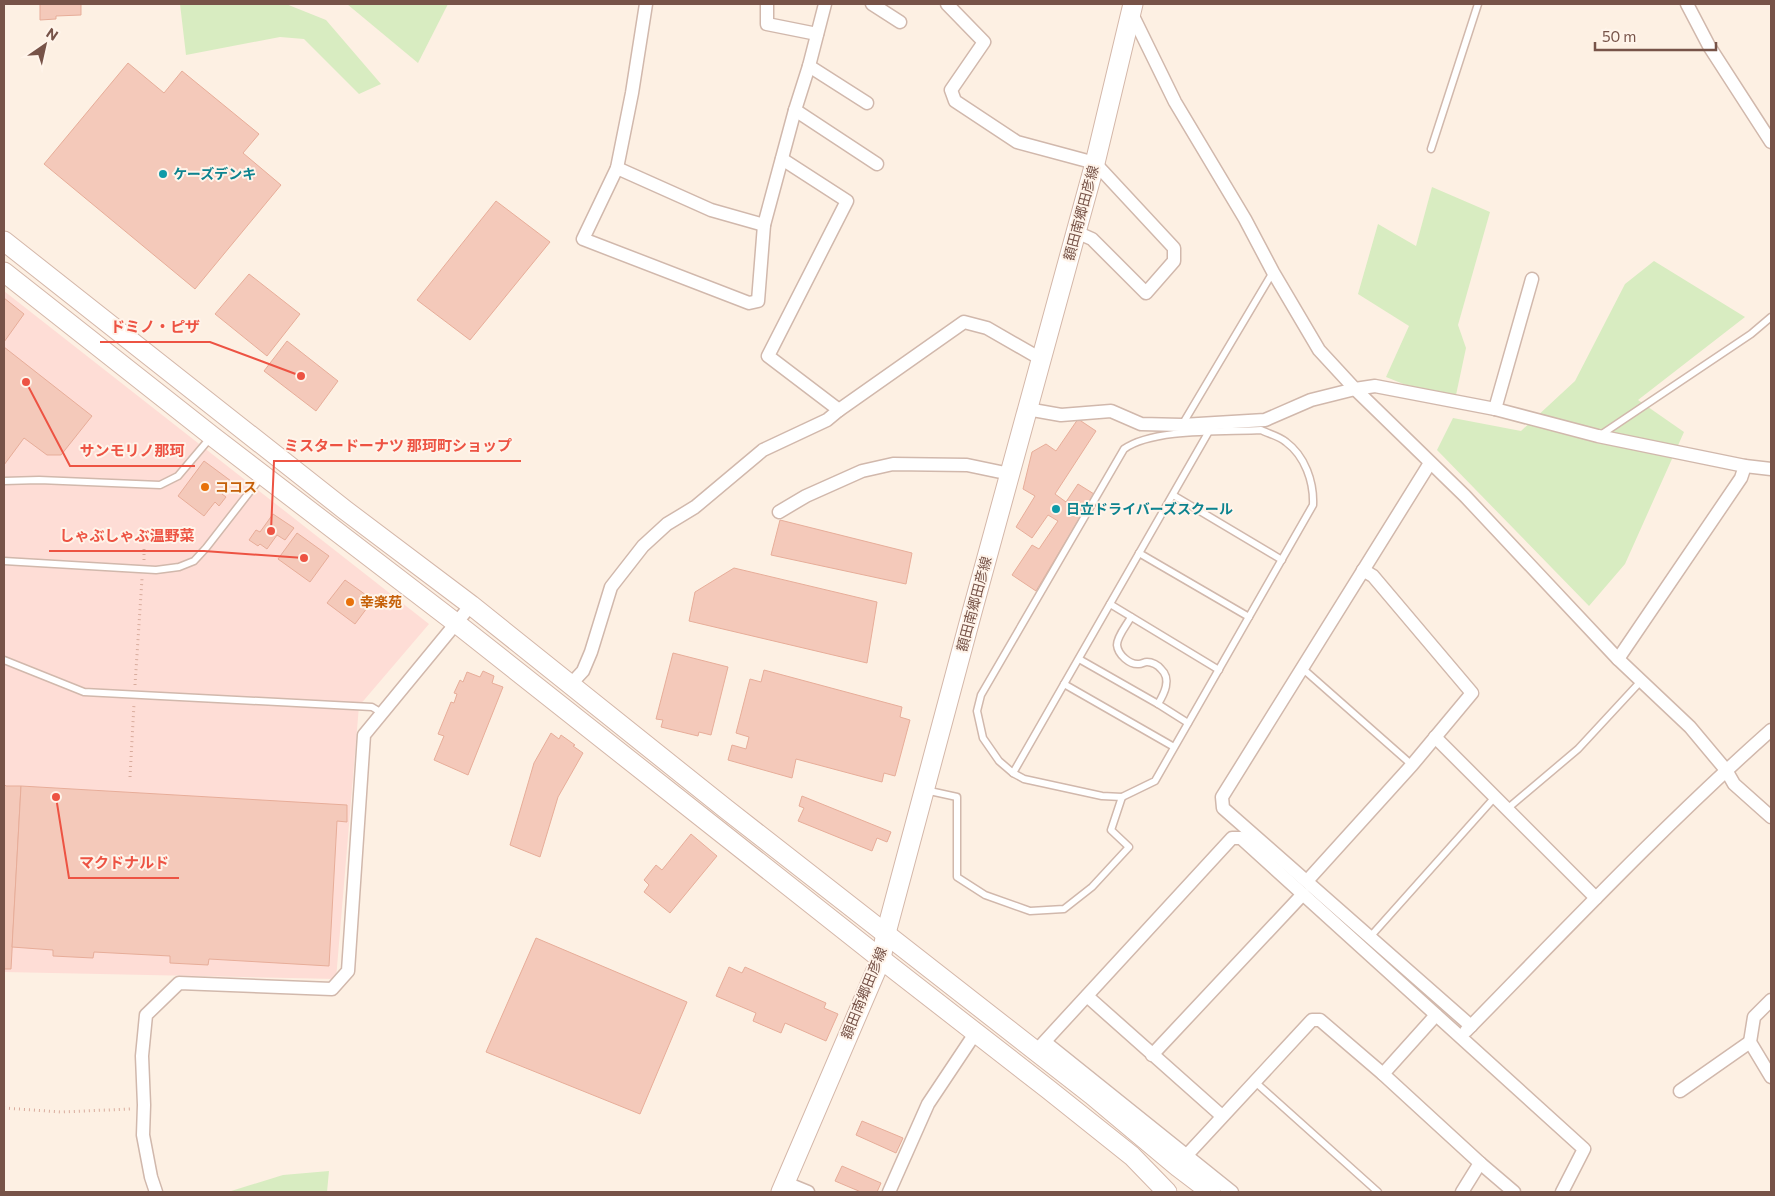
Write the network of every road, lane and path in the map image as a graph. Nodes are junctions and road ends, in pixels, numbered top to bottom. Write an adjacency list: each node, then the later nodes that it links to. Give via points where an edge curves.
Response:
1 (646, 4): 19 (street)
2 (767, 4): 10 (street, via 767,24)
3 (825, 4): 10 (street)
4 (872, 4): 9 (street)
5 (947, 4): 17 (street, via 984,42 951,90 955,101 1017,142)
6 (1478, 4): 15 (lane)
7 (1687, 4): 14 (street, via 1709,46)
8 (1130, 6): 17 (street, 額田南郷田彦線); 24 (street, via 1175,102)
9 (900, 22)
10 (817, 34): 11 (street)
11 (810, 66): 12 (street); 13 (street)
12 (867, 103)
13 (795, 110): 16 (street); 18 (street)
14 (1771, 142)
15 (1431, 149)
16 (782, 160): 20 (street); 31 (street, via 848,201 768,356)
17 (1095, 163): 21 (street, 額田南郷田彦線); 21 (street, via 1174,248 1174,261 1146,294 1092,239)
18 (877, 164)
19 (617, 168): 20 (street, via 711,210); 20 (street, via 583,239 749,303 758,301)
20 (764, 225)
21 (1076, 232): 27 (street, 額田南郷田彦線)
22 (4, 241): 51 (street, via 337,504)
23 (4, 272): 34 (street)
24 (1273, 272): 28 (street, via 1319,350); 32 (lane)
25 (1532, 279): 30 (street)
26 (1771, 317): 35 (lane, via 1751,334)
27 (1041, 359): 29 (street, 額田南郷田彦線); 31 (street, via 987,328 964,322)
28 (1355, 389): 30 (street, via 1375,386); 32 (street, via 1311,400 1265,420); 36 (street)
29 (1027, 409): 32 (street, via 1061,415 1111,411 1141,424); 39 (street, 額田南郷田彦線)
30 (1495, 409): 35 (street)
31 (839, 410): 61 (street, via 827,420 763,450 643,546 611,587 591,652 583,671)
32 (1182, 425)
33 (1208, 433): 42 (lane); 46 (lane, via 1261,430 1286,441 1300,456 1311,483 1313,505); 72 (lane, via 1145,439 1124,449 981,695 977,711 983,738 999,761)
34 (212, 436): 40 (street); 41 (lane, via 178,476 160,486)
35 (1598, 436): 37 (street)
36 (1430, 463): 49 (street); 56 (street)
37 (1745, 466): 38 (street); 56 (street, via 1741,478)
38 (1771, 469)
39 (1010, 474): 43 (street, via 967,465 893,464 862,471); 74 (street, 額田南郷田彦線)
40 (263, 475): 48 (lane, via 194,561 179,567); 54 (street)
41 (4, 481)
42 (1173, 495): 45 (lane); 46 (lane)
43 (779, 512)
44 (144, 546): 48 (path)
45 (1140, 553): 50 (lane); 53 (lane)
46 (1282, 560): 53 (lane)
47 (4, 561): 48 (lane)
48 (143, 569): 63 (path)
49 (1363, 570): 58 (street); 68 (street, via 1373,576 1472,693)
50 (1110, 604): 52 (lane); 55 (lane)
51 (471, 605): 54 (street); 61 (street)
52 (1131, 617): 59 (lane); 64 (lane, via 1117,645 1128,662 1138,665 1147,662 1164,671 1166,689)
53 (1249, 617): 59 (lane)
54 (456, 623): 65 (street); 84 (street)
55 (1079, 659): 62 (lane); 64 (lane)
56 (1618, 659): 60 (street)
57 (4, 660): 63 (lane, via 84,692)
58 (1302, 668): 70 (lane); 79 (street, via 1222,797 1222,802 1223,808)
59 (1219, 670): 66 (lane)
60 (1641, 681): 71 (street, via 1690,727); 77 (lane, via 1578,749)
61 (571, 684): 82 (street)
62 (1064, 684): 69 (lane); 72 (lane)
63 (135, 694): 65 (lane, via 372,707); 73 (path)
64 (1158, 704): 66 (lane)
65 (382, 713): 98 (street, via 364,735 348,971 332,990 179,983 146,1015 142,1056)
66 (1188, 723): 69 (lane)
67 (1771, 730): 71 (street)
68 (1435, 737): 70 (street); 76 (street)
69 (1174, 747): 75 (lane, via 1155,781)
70 (1412, 765): 79 (street)
71 (1726, 770): 78 (street, via 1734,784); 81 (street)
72 (1013, 773): 75 (lane, via 1024,779 1102,796)
73 (130, 777)
74 (924, 790): 75 (lane, via 958,797 957,877 985,895 1030,911 1064,909 1092,887 1129,847 1111,830); 82 (street, 額田南郷田彦線)
75 (1122, 797)
76 (1495, 797): 77 (street); 83 (lane)
77 (1507, 809): 81 (street)
78 (1771, 817)
79 (1306, 881): 83 (street)
80 (1303, 894): 85 (street, via 1241,838 1232,838); 87 (street); 93 (street)
81 (1596, 898): 88 (street)
82 (886, 933): 84 (street, 額田南郷田彦線); 92 (street)
83 (1370, 937): 88 (street)
84 (880, 959): 89 (street); 104 (street, 額田南郷田彦線)
85 (1087, 996): 92 (street); 93 (street)
86 (1771, 1000): 91 (street, via 1754,1017)
87 (1436, 1015): 90 (street); 94 (street)
88 (1471, 1026): 90 (street)
89 (976, 1032): 101 (street); 107 (street, via 928,1104)
90 (1460, 1036): 116 (street, via 1584,1149)
91 (1750, 1042): 95 (street); 97 (street)
92 (1041, 1046): 102 (street, via 1092,1094)
93 (1152, 1055): 100 (street)
94 (1382, 1074): 96 (street, via 1320,1020 1312,1020); 103 (street)
95 (1771, 1077)
96 (1254, 1082): 100 (street); 113 (lane)
97 (1680, 1091)
98 (144, 1105): 99 (path, via 128,1110 61,1112); 105 (street, via 143,1135)
99 (4, 1108)
100 (1222, 1116): 102 (street)
101 (1088, 1121): 108 (street); 109 (street, via 1132,1156)
102 (1182, 1161): 110 (street); 111 (street); 112 (street)
103 (1480, 1164): 114 (street); 115 (street)
104 (783, 1187): 106 (street)
105 (156, 1192)
106 (808, 1192)
107 (889, 1192)
108 (1150, 1192)
109 (1167, 1192)
110 (1202, 1192)
111 (1211, 1192)
112 (1232, 1192)
113 (1378, 1192)
114 (1462, 1192)
115 (1514, 1192)
116 (1562, 1192)

